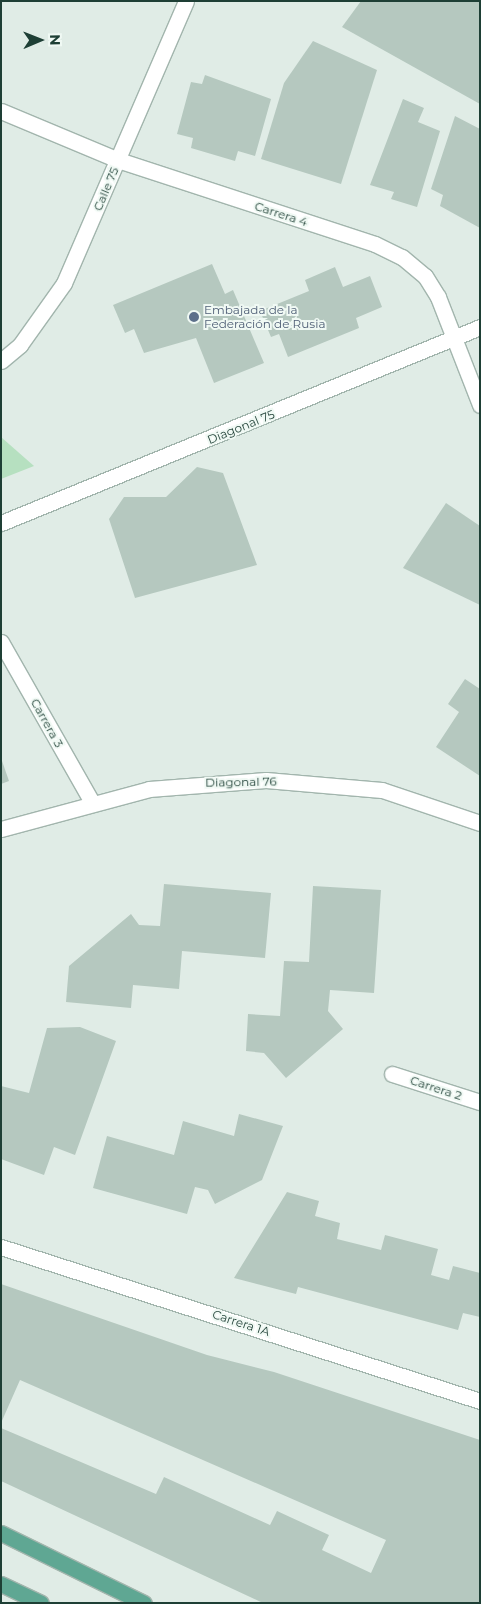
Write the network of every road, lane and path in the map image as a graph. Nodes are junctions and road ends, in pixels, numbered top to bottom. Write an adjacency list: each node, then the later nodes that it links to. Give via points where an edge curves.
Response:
1 (186, 1): 3 (street, Calle 75)
2 (1, 111): 3 (street, Carrera 4)
3 (118, 160): 5 (street, Carrera 4, via 375,244 402,257 432,286); 6 (street, Calle 75, via 64,283 20,345)
4 (480, 328): 5 (street, Diagonal 75)
5 (456, 340): 7 (street, Carrera 4); 8 (street, Diagonal 75)
6 (1, 362)
7 (480, 405)
8 (1, 523)
9 (1, 642): 10 (street, Carrera 3)
10 (93, 804): 11 (street, Diagonal 76, via 198,782 266,780 382,790); 12 (street, Diagonal 76)
11 (480, 823)
12 (1, 829)
13 (392, 1074): 14 (street, Carrera 2)
14 (480, 1102)
15 (1, 1247): 16 (street, Carrera 1A)
16 (480, 1401)
17 (1, 1533): 20 (main road)
18 (1, 1584): 19 (main road)
19 (41, 1603)
20 (144, 1603)

